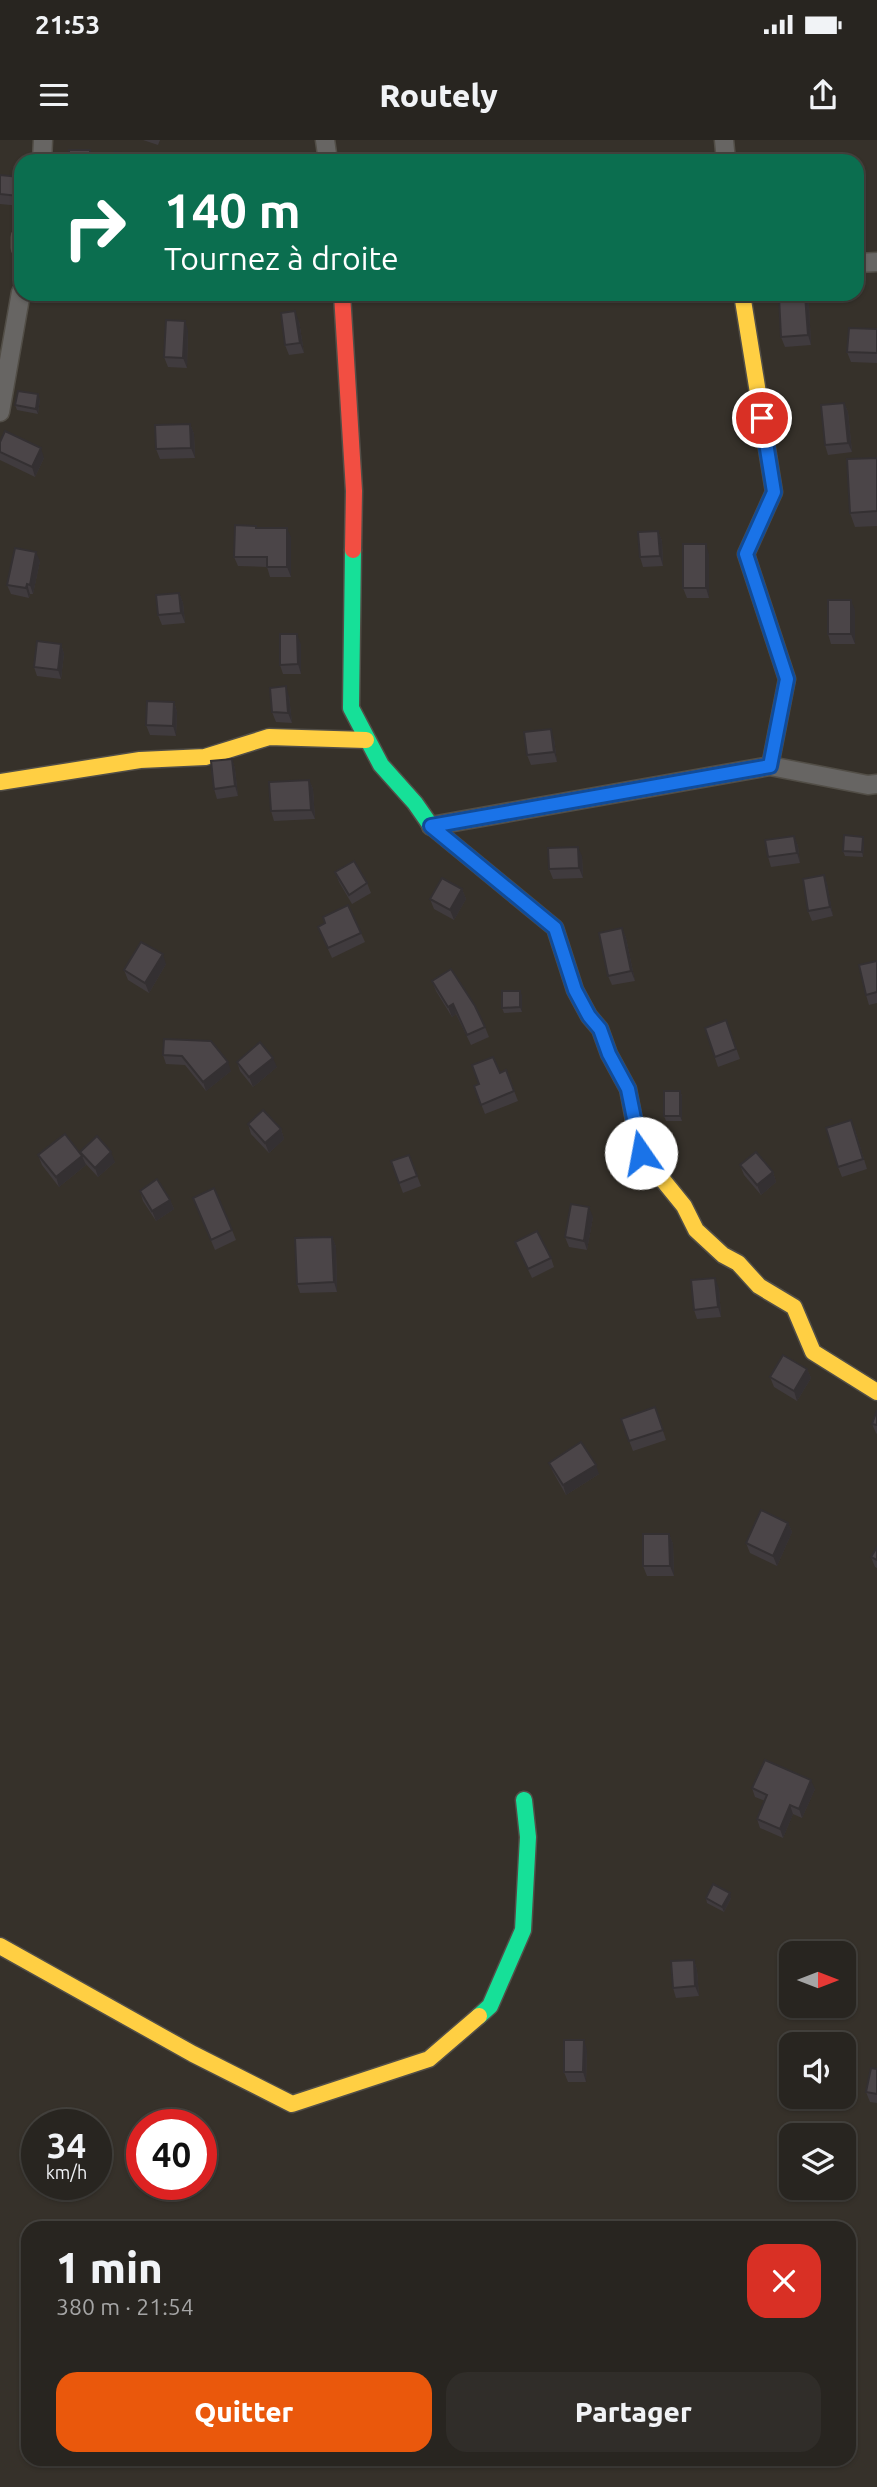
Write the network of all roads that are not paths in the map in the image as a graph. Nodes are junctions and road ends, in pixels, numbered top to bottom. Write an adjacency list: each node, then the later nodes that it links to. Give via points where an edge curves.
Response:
1 (19, 301): 4 (street)
2 (342, 301): 5 (street, via 354,491 351,708)
3 (743, 301): 6 (street, via 774,492 746,554 787,679)
4 (0, 412)
5 (366, 740): 7 (street, via 269,737 205,757 140,760); 9 (street)
6 (770, 766): 8 (street); 9 (street)
7 (0, 782)
8 (877, 784)
9 (431, 826): 10 (street, via 555,928 575,990 600,1029 628,1089 641,1153 684,1206 696,1230 759,1286 794,1307 813,1352)
10 (877, 1392)
11 (524, 1800): 12 (street, via 528,1837 523,1930 491,2006 429,2059 292,2104)
12 (0, 1946)

